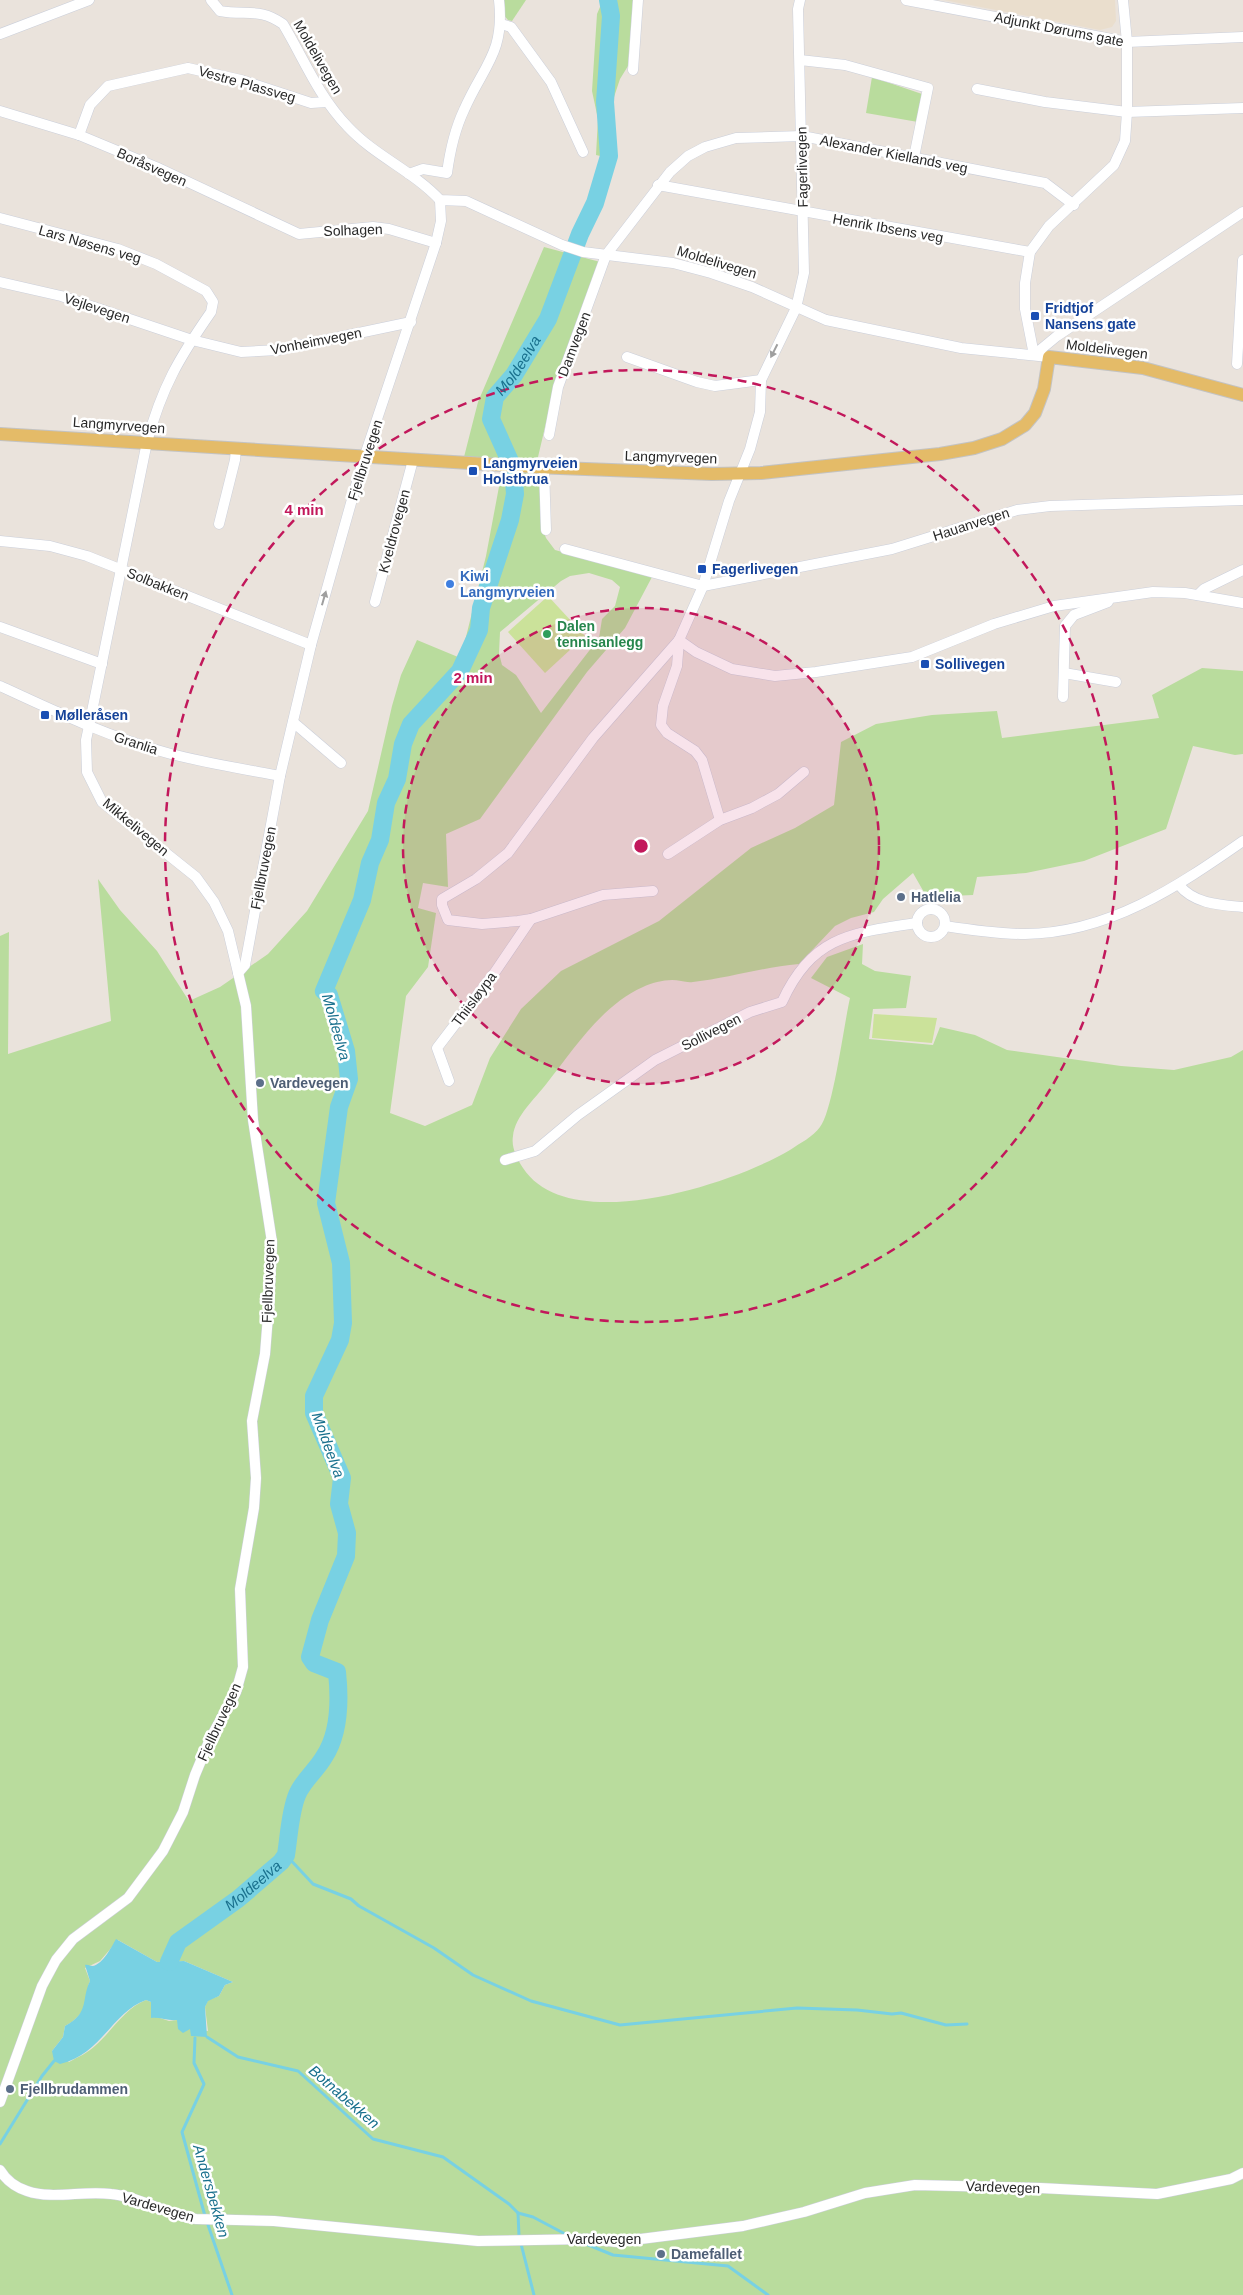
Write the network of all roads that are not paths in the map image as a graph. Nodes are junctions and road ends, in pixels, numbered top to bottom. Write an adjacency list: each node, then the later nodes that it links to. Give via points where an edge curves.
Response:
1 (89, 0): 9 (street)
2 (211, 0): 15 (street, Moldelivegen, via 220,11 237,14 260,12 283,24)
3 (499, 0): 8 (street)
4 (638, 0): 13 (street)
5 (800, 0): 12 (street, Fagerlivegen)
6 (906, 0): 11 (street, Adjunkt Dørums gate)
7 (1124, 0): 11 (street)
8 (501, 24): 21 (street, via 511,27 550,82); 23 (street, via 496,51 464,109 453,137 447,173 423,169)
9 (0, 34)
10 (1243, 37): 11 (street, Adjunkt Dørums gate)
11 (1127, 42): 18 (street)
12 (800, 60): 20 (street, Fagerlivegen); 22 (street, via 845,65 928,88)
13 (633, 70)
14 (977, 89): 18 (street, via 1045,102)
15 (326, 102): 19 (street, Vestre Plassveg, via 310,103 241,80 188,68 108,86 90,105); 23 (street, Moldelivegen, via 373,150)
16 (1243, 108): 18 (street)
17 (0, 111): 19 (street, Boråsvegen)
18 (1127, 112): 26 (street, via 1125,141 1114,165)
19 (79, 135): 30 (street, Boråsvegen)
20 (802, 136): 22 (street, Alexander Kiellands veg); 24 (street, Alexander Kiellands veg, via 736,138 714,144 688,156); 28 (street, Fagerlivegen)
21 (583, 152)
22 (914, 157): 26 (street, Alexander Kiellands veg, via 1045,183)
23 (409, 174): 25 (street, Moldelivegen)
24 (658, 185): 28 (street, Henrik Ibsens veg); 33 (street, Alexander Kiellands veg)
25 (440, 200): 31 (street, Fjellbruvegen, via 441,221); 33 (street, Moldelivegen, via 466,201 566,247)
26 (1074, 204): 32 (street, via 1049,226)
27 (1243, 212): 40 (street, via 1057,336)
28 (803, 213): 32 (street, Henrik Ibsens veg); 37 (street, Fagerlivegen, via 804,273)
29 (0, 218): 39 (street, Lars Nøsens veg, via 118,249 200,287 210,295 213,307)
30 (299, 234): 31 (street, Solhagen, via 372,227)
31 (436, 243): 38 (street, Fjellbruvegen)
32 (1030, 252): 40 (street, via 1025,309)
33 (606, 255): 37 (street, Moldelivegen, via 673,262 752,287); 47 (street, Damvegen, via 558,387)
34 (1243, 260): 36 (street)
35 (0, 282): 39 (street, Vejlevegen, via 61,296)
36 (1241, 306): 43 (street)
37 (796, 308): 40 (street, Moldelivegen, via 826,320 874,331 977,350); 44 (street, Fagerlivegen, one-way to 44)
38 (411, 322): 39 (street, Vonheimvegen, via 278,350 241,352); 50 (street, Fjellbruvegen)
39 (192, 340): 48 (street, Mikkelivegen, via 163,391)
40 (1034, 355): 42 (street, Moldelivegen)
41 (626, 357): 44 (street, via 715,386)
42 (1049, 357): 45 (main road, Moldelivegen, via 1142,368); 53 (main road, Langmyrvegen, via 1044,389 1035,413 1018,431 995,441 922,457)
43 (1237, 364)
44 (761, 380): 53 (street, Fagerlivegen, via 759,419)
45 (1243, 395)
46 (0, 434): 48 (main road, Langmyrvegen)
47 (549, 435)
48 (147, 442): 49 (main road, Langmyrvegen); 59 (street, Mikkelivegen)
49 (236, 448): 50 (main road, Langmyrvegen); 55 (street)
50 (365, 456): 51 (main road, Langmyrvegen); 68 (street, Fjellbruvegen, one-way to 50)
51 (413, 460): 52 (main road, Langmyrvegen); 64 (street, Kveldrovegen)
52 (539, 467): 53 (main road, Langmyrvegen); 56 (street)
53 (741, 474): 61 (street, Fagerlivegen, via 729,501)
54 (1243, 500): 61 (street, Hauanvegen, via 1016,510 892,549)
55 (219, 524)
56 (546, 530)
57 (0, 541): 59 (street, Solbakken, via 58,548)
58 (565, 549): 61 (street)
59 (121, 570): 68 (street, Solbakken); 69 (street, Mikkelivegen)
60 (1243, 570): 62 (street)
61 (703, 586): 67 (street, Fagerlivegen)
62 (1198, 595): 63 (street, via 1153,592); 65 (street)
63 (1109, 599): 67 (street, via 1054,606 1017,616 912,657 775,676 732,669); 70 (street, via 1101,606 1074,616 1065,626)
64 (375, 602)
65 (1243, 603)
66 (0, 627): 69 (street)
67 (679, 640): 79 (street, via 677,666 663,706 661,725 702,760); 85 (street, Fagerlivegen, via 593,738 508,853 476,879 442,899 448,920 482,924)
68 (311, 645): 74 (street, Fjellbruvegen)
69 (102, 664): 75 (street, Mikkelivegen)
70 (1064, 674): 71 (street); 73 (street)
71 (1116, 682)
72 (0, 686): 75 (street, Granlia)
73 (1063, 697)
74 (293, 722): 76 (street); 78 (street, Fjellbruvegen)
75 (88, 726): 78 (street, Granlia, via 172,754); 88 (street, Mikkelivegen, via 88,772 102,802 196,877 214,902 228,931)
76 (341, 763)
77 (804, 772): 79 (street, via 778,794)
78 (280, 776): 88 (street, Fjellbruvegen, via 246,965)
79 (720, 820): 81 (street)
80 (1243, 841): 82 (street)
81 (668, 854)
82 (1179, 885): 84 (street, via 1192,897); 87 (street, via 1106,920 1070,929 1008,933)
83 (653, 891): 85 (street, Fagerlivegen, via 603,895)
84 (1243, 907)
85 (531, 919): 89 (street, Thiisløypa, via 437,1048)
86 (917, 923): 87 (street, via 919,931 930,937 941,933); 87 (street, Sollivegen, via 923,912 935,909 942,914); 90 (street, Sollivegen, via 870,930 823,947 811,956 791,981 782,1002 750,1012 655,1060 578,1115 535,1151)
87 (945, 926)
88 (238, 972): 91 (street, Fjellbruvegen, via 246,1006 251,1104 272,1242 265,1354 252,1420 256,1478 254,1508 240,1588 243,1667 236,1692 210,1739 170,1840 128,1898 73,1939 56,1960 42,1986)
89 (449, 1081)
90 (505, 1160)
91 (0, 2102)
92 (0, 2170): 93 (street, Vardevegen, via 13,2184 41,2195 111,2194 136,2199 184,2217 208,2220 274,2221 478,2241 586,2239 616,2242 718,2230 804,2212 865,2193 915,2185 1157,2194 1231,2179)
93 (1243, 2173)

